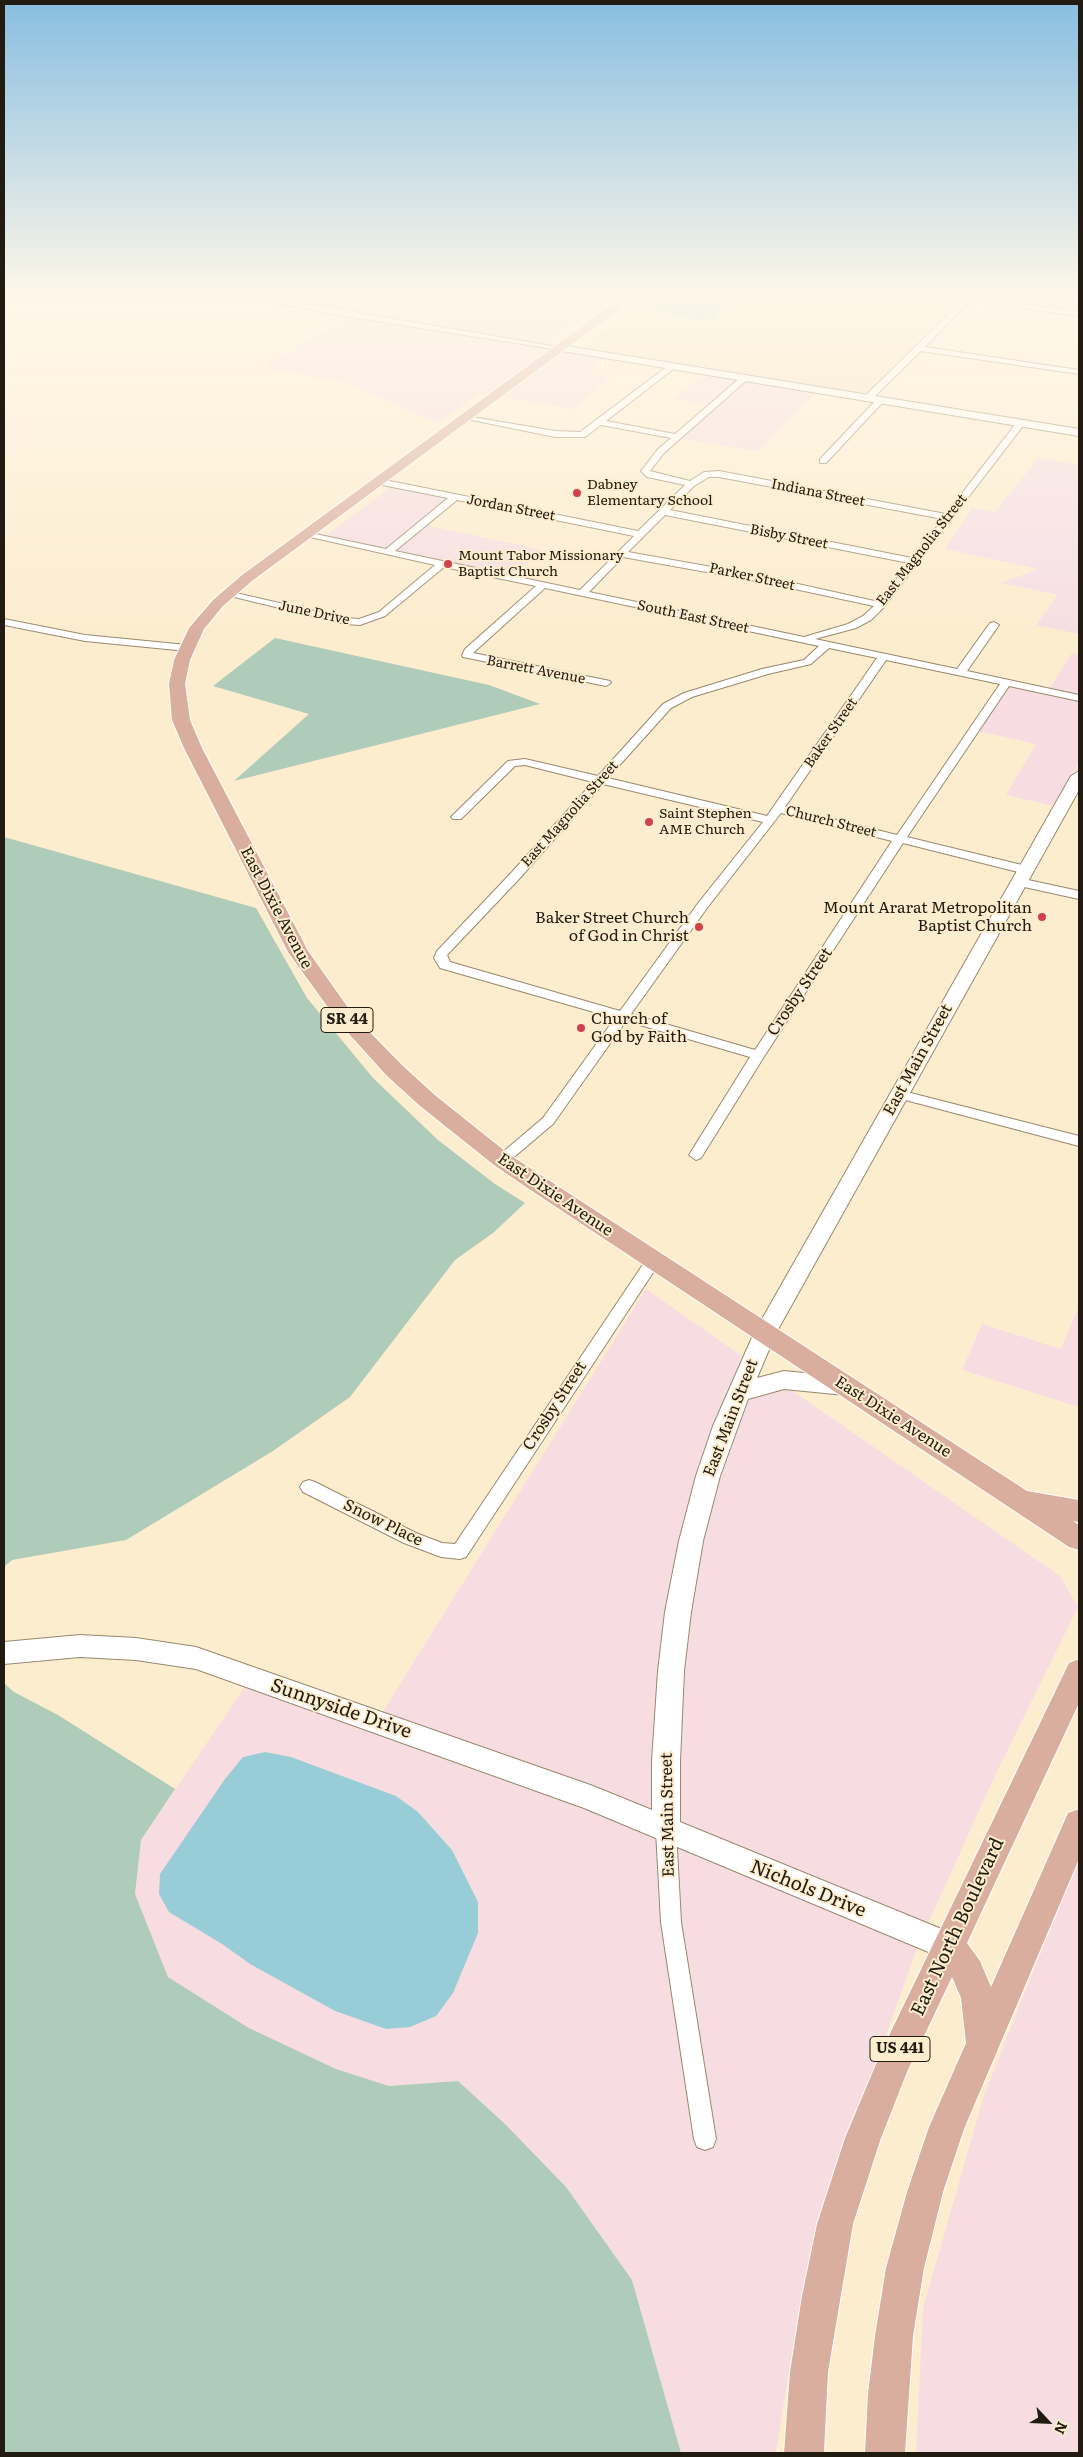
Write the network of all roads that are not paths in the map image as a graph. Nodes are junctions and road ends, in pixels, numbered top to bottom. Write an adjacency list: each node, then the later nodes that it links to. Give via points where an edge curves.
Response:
1 (475, 412): 6 (main road, East Dixie Avenue / SR 44)
2 (614, 412): 7 (street)
3 (706, 412): 10 (street)
4 (870, 412): 11 (street)
5 (945, 412): 8 (street)
6 (466, 418): 7 (street, via 575,436); 12 (main road, East Dixie Avenue / SR 44)
7 (601, 422): 10 (street)
8 (1020, 424): 9 (street); 16 (street, East Magnolia Street)
9 (1079, 434)
10 (677, 437): 13 (street, via 645,471)
11 (823, 461)
12 (380, 482): 14 (street, Jordan Street); 17 (main road, East Dixie Avenue / SR 44)
13 (691, 484): 15 (street); 16 (street, Indiana Street, via 703,474 719,474)
14 (455, 497): 18 (street, Jordan Street); 19 (street)
15 (664, 512): 18 (street); 21 (street, Bisby Street)
16 (948, 517): 21 (street, East Magnolia Street)
17 (306, 535): 19 (street, South East Street); 25 (main road, East Dixie Avenue / SR 44)
18 (642, 535): 20 (street)
19 (388, 552): 22 (street, South East Street)
20 (623, 554): 24 (street); 26 (street, Parker Street)
21 (915, 561): 26 (street, East Magnolia Street)
22 (442, 564): 23 (street, South East Street); 25 (street, June Drive, via 382,614 360,622)
23 (543, 585): 24 (street, South East Street); 35 (street, Barrett Avenue, via 467,655)
24 (582, 593): 29 (street, South East Street)
25 (227, 594): 31 (main road, East Dixie Avenue / SR 44, via 204,619)
26 (881, 605): 29 (street, East Magnolia Street, via 852,626)
27 (4, 622): 31 (street, via 85,638)
28 (994, 625): 33 (street)
29 (799, 640): 30 (street, South East Street)
30 (827, 645): 32 (street, South East Street); 38 (street, East Magnolia Street, via 806,662 716,686 667,706)
31 (187, 648): 49 (main road, East Dixie Avenue / SR 44, via 177,684 181,720 298,952 347,1020 395,1071)
32 (883, 657): 33 (street, South East Street); 39 (street, Baker Street)
33 (960, 673): 34 (street, South East Street)
34 (1007, 682): 36 (street, South East Street); 41 (street, Crosby Street)
35 (606, 683)
36 (1079, 698)
37 (1079, 776): 42 (street, East Main Street)
38 (602, 780): 39 (street, Church Street); 40 (street, Church Street, via 525,762 512,763); 44 (street, East Magnolia Street, via 442,954 442,961 445,965)
39 (774, 814): 41 (street, Church Street); 44 (street, Baker Street)
40 (457, 817)
41 (899, 840): 42 (street, Church Street); 45 (street, Crosby Street)
42 (1023, 876): 43 (street, Church Street); 46 (street, East Main Street)
43 (1079, 895)
44 (622, 1016): 45 (street); 49 (street, Baker Street, via 548,1121)
45 (758, 1055): 48 (street, Crosby Street)
46 (899, 1094): 47 (street); 51 (street, East Main Street)
47 (1079, 1141)
48 (696, 1155)
49 (502, 1160): 50 (main road, East Dixie Avenue / SR 44)
50 (653, 1260): 51 (main road, East Dixie Avenue / SR 44); 58 (street, Crosby Street)
51 (765, 1333): 52 (main road, East Dixie Avenue / SR 44); 53 (street, East Main Street)
52 (845, 1386): 53 (street, via 784,1380); 55 (main road, East Dixie Avenue / SR 44)
53 (738, 1394): 62 (street, East Main Street, via 708,1476 684,1578 671,1672)
54 (309, 1487): 58 (street, Snow Place, via 410,1538 442,1550)
55 (1018, 1499): 56 (main road); 57 (main road, East Dixie Avenue / SR 44)
56 (1079, 1511)
57 (1079, 1539)
58 (460, 1552)
59 (4, 1653): 62 (street, Sunnyside Drive, via 80,1646 136,1649 196,1658 593,1799)
60 (1079, 1672): 63 (main road, East North Boulevard / US 441)
61 (1079, 1823): 64 (main road)
62 (666, 1831): 63 (street, Nichols Drive); 65 (street, East Main Street, via 671,1922)
63 (950, 1947): 64 (main road, via 968,1972 978,1998); 66 (main road, East North Boulevard / US 441, via 894,2062 863,2138 835,2224 809,2372)
64 (983, 2045): 67 (main road, via 947,2127 925,2192 905,2268 888,2394)
65 (704, 2139)
66 (804, 2453)
67 (885, 2453)

